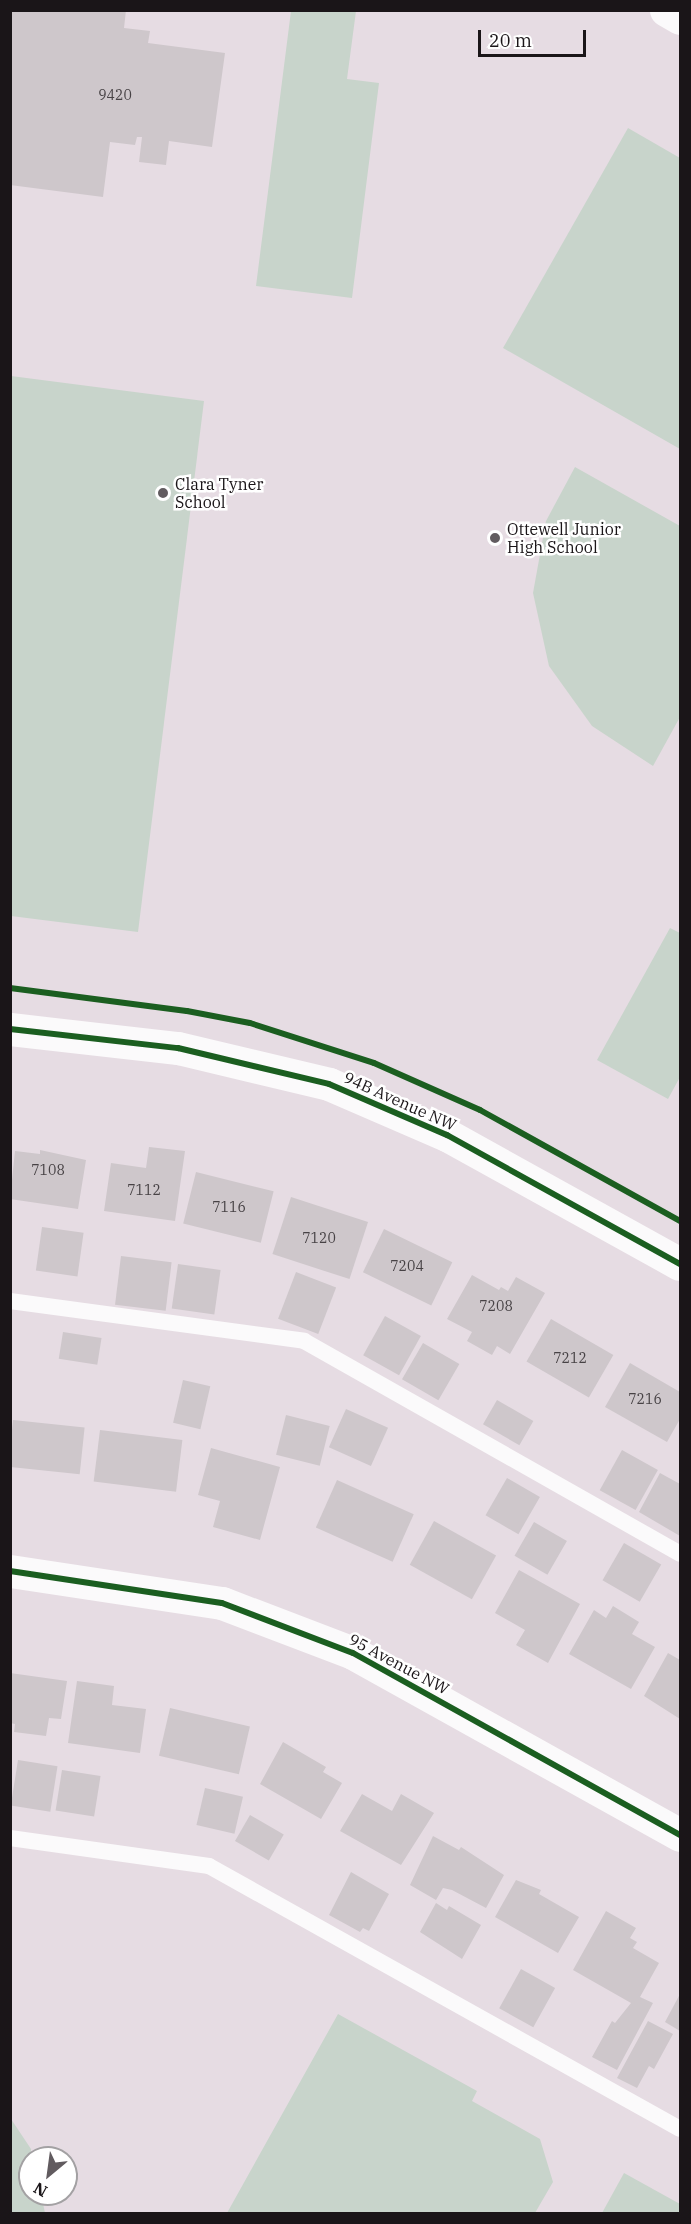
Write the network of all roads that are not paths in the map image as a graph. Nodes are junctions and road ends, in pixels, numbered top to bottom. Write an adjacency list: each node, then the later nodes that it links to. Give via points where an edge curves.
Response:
1 (666, 10): 2 (street)
2 (681, 18)
3 (10, 1029): 4 (street, 94B Avenue NW, via 178,1048 329,1084 447,1135)
4 (681, 1264)
5 (10, 1301): 6 (lane, via 304,1341)
6 (681, 1554)
7 (10, 1571): 8 (street, 95 Avenue NW, via 222,1603 353,1653)
8 (681, 1835)
9 (10, 1838): 10 (lane, via 209,1866)
10 (681, 2129)

